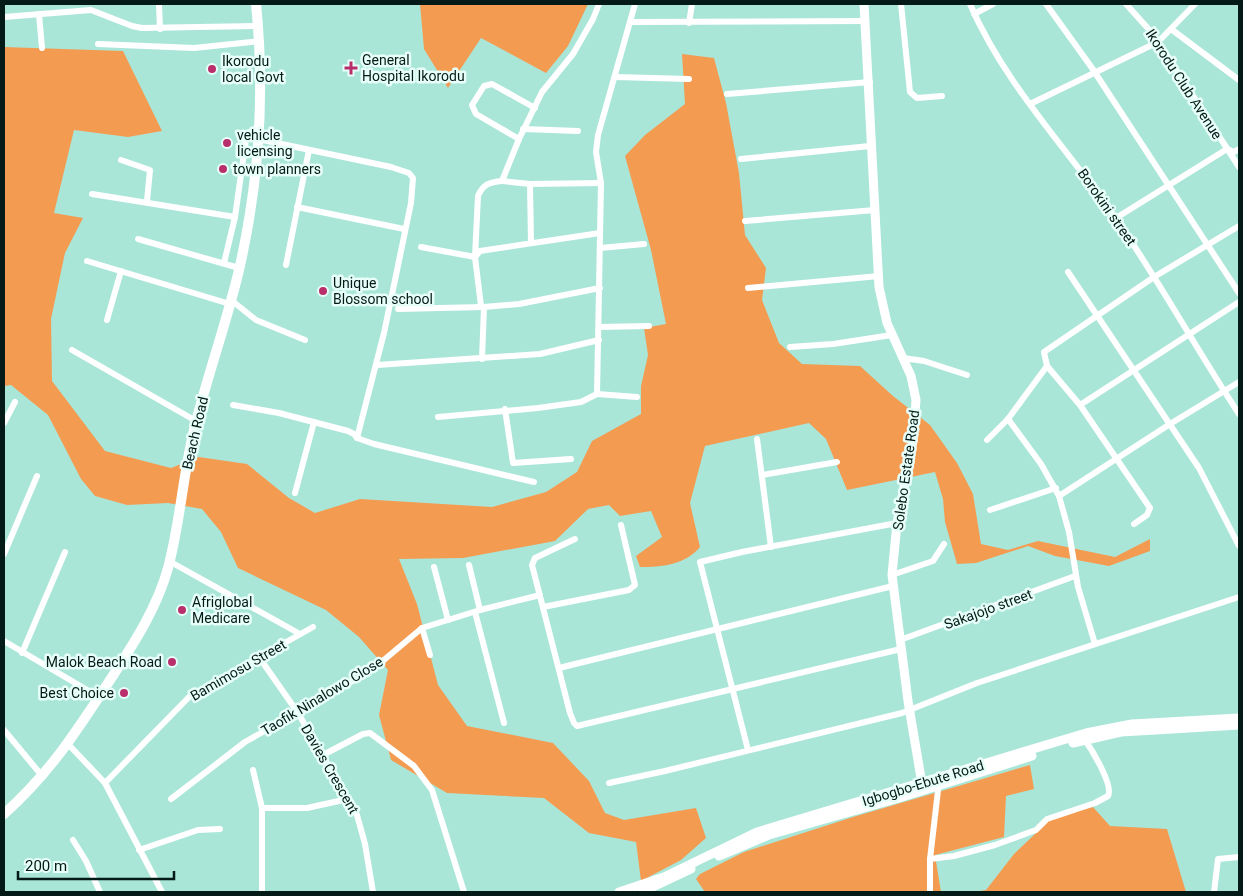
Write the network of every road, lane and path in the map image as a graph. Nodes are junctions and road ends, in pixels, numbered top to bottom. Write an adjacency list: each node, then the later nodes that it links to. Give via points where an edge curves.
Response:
1 (159, 4): 20 (street)
2 (256, 4): 19 (main road, Beach Road)
3 (599, 4): 34 (street, via 573,54 552,77)
4 (635, 4): 17 (street)
5 (692, 4): 18 (street)
6 (864, 4): 16 (main road, Solebo Estate Road)
7 (901, 4): 32 (street, via 910,92 917,98)
8 (970, 4): 14 (street, Borokini street)
9 (993, 4): 14 (street)
10 (1046, 4): 26 (street)
11 (1126, 4): 23 (street, Ikorodu Club Avenue)
12 (1195, 4): 21 (street)
13 (39, 14): 15 (street); 20 (street, via 91,10 132,26); 25 (street)
14 (974, 14): 33 (street, Borokini street, via 1006,71)
15 (4, 17)
16 (865, 21): 18 (street); 30 (main road, Solebo Estate Road)
17 (630, 22): 18 (street); 27 (street)
18 (688, 23)
19 (258, 26): 20 (street); 22 (main road, Beach Road)
20 (160, 29)
21 (1171, 29): 23 (street); 29 (street)
22 (260, 41): 24 (street, via 194,48); 35 (main road, Beach Road)
23 (1158, 42): 26 (street); 41 (street, Ikorodu Club Avenue)
24 (98, 44)
25 (42, 48)
26 (1094, 72): 33 (street); 50 (street)
27 (615, 77): 28 (street); 48 (street, via 598,135 596,152)
28 (688, 79)
29 (1239, 80)
30 (870, 82): 31 (street); 40 (main road, Solebo Estate Road)
31 (727, 94)
32 (942, 96)
33 (1030, 104): 56 (street, Borokini street)
34 (535, 108): 36 (street); 39 (street, via 492,84 484,86 472,105 476,114)
35 (260, 126): 38 (main road, Beach Road); 55 (street, via 250,132 246,140)
36 (524, 129): 37 (street); 39 (street)
37 (578, 131)
38 (258, 139): 43 (street); 71 (main road, Beach Road)
39 (519, 139): 47 (street)
40 (870, 146): 45 (street); 54 (main road, Solebo Estate Road)
41 (1227, 149): 42 (street, via 1234,152); 46 (street, Ikorodu Club Avenue); 50 (street)
42 (1239, 149)
43 (309, 150): 53 (street); 59 (street, via 409,173 414,184)
44 (120, 160): 52 (street, via 150,170)
45 (741, 160)
46 (1239, 167)
47 (502, 181): 49 (street); 67 (street, via 490,182 478,196)
48 (601, 183): 49 (street); 60 (street)
49 (530, 184): 62 (street)
50 (1168, 186): 56 (street); 64 (street)
51 (92, 194): 52 (street)
52 (147, 201): 55 (street)
53 (297, 207): 59 (street); 70 (street)
54 (875, 210): 57 (street); 74 (main road, Solebo Estate Road)
55 (235, 217): 69 (street)
56 (1116, 218): 75 (street, Borokini street)
57 (745, 221)
58 (1239, 226): 64 (street)
59 (404, 230): 95 (street)
60 (600, 233): 62 (street); 66 (street)
61 (138, 239): 69 (street)
62 (531, 243): 67 (street, via 480,251)
63 (644, 244): 66 (street)
64 (1207, 244): 75 (street); 78 (street)
65 (421, 247): 67 (street)
66 (600, 248): 76 (street)
67 (475, 258): 81 (street)
68 (88, 261): 72 (street)
69 (224, 263): 71 (street)
70 (286, 265)
71 (239, 268): 79 (main road, Beach Road)
72 (121, 271): 79 (street); 84 (street)
73 (1068, 272): 83 (street)
74 (879, 276): 77 (street); 88 (main road, Solebo Estate Road, via 878,287)
75 (1154, 276): 83 (street); 87 (street, Borokini street)
76 (600, 288): 81 (street, via 519,304); 86 (street)
77 (748, 288)
78 (1239, 294)
79 (231, 302): 89 (street, via 256,320); 110 (main road, Beach Road)
80 (1239, 302): 87 (street)
81 (483, 306): 82 (street); 94 (street)
82 (398, 310)
83 (1097, 315): 96 (street, via 1044,352); 97 (street)
84 (107, 320)
85 (649, 326): 86 (street)
86 (599, 328): 90 (street)
87 (1190, 335): 97 (street); 100 (street, Borokini street)
88 (892, 336): 91 (street); 93 (main road, Solebo Estate Road)
89 (305, 340)
90 (599, 340): 94 (street, via 540,354); 101 (street)
91 (790, 347)
92 (72, 350): 110 (street)
93 (903, 358): 98 (street); 127 (main road, Solebo Estate Road, via 916,400)
94 (482, 359): 95 (street)
95 (377, 365): 114 (street)
96 (1047, 366): 105 (street); 109 (street)
97 (1134, 371): 105 (street); 113 (street)
98 (967, 375)
99 (1239, 382): 100 (street)
100 (1224, 391): 107 (street, Borokini street); 113 (street)
101 (597, 394): 102 (street); 106 (street, via 581,402)
102 (637, 397)
103 (15, 402): 112 (street)
104 (233, 405): 111 (street)
105 (1080, 405): 118 (street)
106 (504, 409): 108 (street); 117 (street, via 513,463)
107 (1239, 414)
108 (438, 417)
109 (1008, 419): 116 (street); 123 (street)
110 (196, 421): 136 (main road, Beach Road)
111 (314, 422): 114 (street, via 354,434); 124 (street)
112 (4, 423)
113 (1170, 424): 118 (street); 132 (street, via 1199,468)
114 (357, 438): 122 (street)
115 (757, 439): 120 (street)
116 (987, 440)
117 (571, 459)
118 (1116, 459): 125 (street); 128 (street, via 1150,508 1147,515)
119 (837, 462): 120 (street)
120 (762, 474): 133 (street)
121 (38, 476): 135 (street)
122 (534, 482)
123 (1056, 488): 125 (street); 126 (street)
124 (295, 493)
125 (1059, 496): 140 (street, via 1069,532)
126 (990, 510)
127 (897, 523): 133 (street); 139 (main road, Solebo Estate Road)
128 (1134, 524)
129 (621, 525): 144 (street, via 635,585 629,590)
130 (575, 539): 142 (street, via 533,561)
131 (944, 544): 139 (street, via 933,562)
132 (1239, 546)
133 (771, 547): 149 (street, via 700,562)
134 (65, 552): 154 (street)
135 (4, 554)
136 (169, 560): 150 (street); 159 (main road, Beach Road, via 150,614)
137 (469, 565): 145 (street)
138 (434, 567): 146 (street)
139 (892, 575): 141 (main road, Solebo Estate Road)
140 (1075, 576): 152 (street, Sakajojo street); 153 (street)
141 (893, 586): 149 (street); 152 (main road, Solebo Estate Road)
142 (540, 595): 144 (street); 145 (street, Taofik Ninalowo Close)
143 (1239, 596): 153 (street)
144 (542, 607): 157 (street)
145 (478, 611): 146 (street, Taofik Ninalowo Close); 163 (street)
146 (448, 620): 148 (street, Taofik Ninalowo Close)
147 (313, 627): 150 (street, Bamimosu Street)
148 (422, 628): 155 (street); 161 (street, Taofik Ninalowo Close, via 372,670)
149 (716, 630): 157 (street); 158 (street)
150 (300, 634): 156 (street, Bamimosu Street)
151 (4, 641): 154 (street)
152 (900, 644): 158 (street, Sakajojo street); 160 (main road, Solebo Estate Road)
153 (1095, 644): 160 (street, via 978,683)
154 (22, 652): 159 (street)
155 (430, 655)
156 (259, 657): 161 (street, Davies Crescent); 174 (street, Bamimosu Street, via 190,696)
157 (559, 668): 158 (street, Sakajojo street, via 570,712 578,726)
158 (731, 689): 168 (street)
159 (99, 697): 167 (main road, Beach Road)
160 (910, 710): 168 (street); 175 (main road, Solebo Estate Road)
161 (298, 713): 169 (street, Davies Crescent); 176 (street, Taofik Ninalowo Close, via 230,752)
162 (1239, 718): 173 (main road, Igbogbo-Ebute Road, via 1114,727 1086,733)
163 (504, 723)
164 (1239, 725): 166 (main road, Igbogbo-Ebute Road, via 1138,730)
165 (4, 730): 171 (street)
166 (1085, 740): 173 (main road, Igbogbo-Ebute Road); 184 (street, via 1110,788 1108,796 1047,819 1036,830 995,845)
167 (68, 744): 171 (main road, Beach Road); 174 (street)
168 (748, 750): 172 (street)
169 (323, 755): 177 (street, Davies Crescent); 189 (street, via 370,733 414,766 432,790)
170 (253, 770): 178 (street)
171 (43, 777): 179 (main road, Beach Road)
172 (609, 782)
173 (939, 782): 175 (main road, Igbogbo-Ebute Road); 184 (street)
174 (105, 783): 182 (street)
175 (923, 787): 190 (main road, Igbogbo-Ebute Road, via 757,832 664,877); 191 (main road, Igbogbo-Ebute Road, via 769,835)
176 (171, 799)
177 (348, 799): 178 (street, via 307,808); 188 (street, Davies Crescent, via 366,844)
178 (262, 808): 187 (street)
179 (4, 814)
180 (220, 829): 182 (street, via 198,830)
181 (73, 840): 185 (street)
182 (139, 850): 186 (street)
183 (1239, 858): 193 (street, via 1218,859)
184 (930, 859): 192 (street)
185 (100, 892)
186 (162, 892)
187 (262, 892)
188 (373, 892)
189 (464, 892)
190 (619, 892)
191 (642, 892)
192 (930, 892)
193 (1214, 892)

